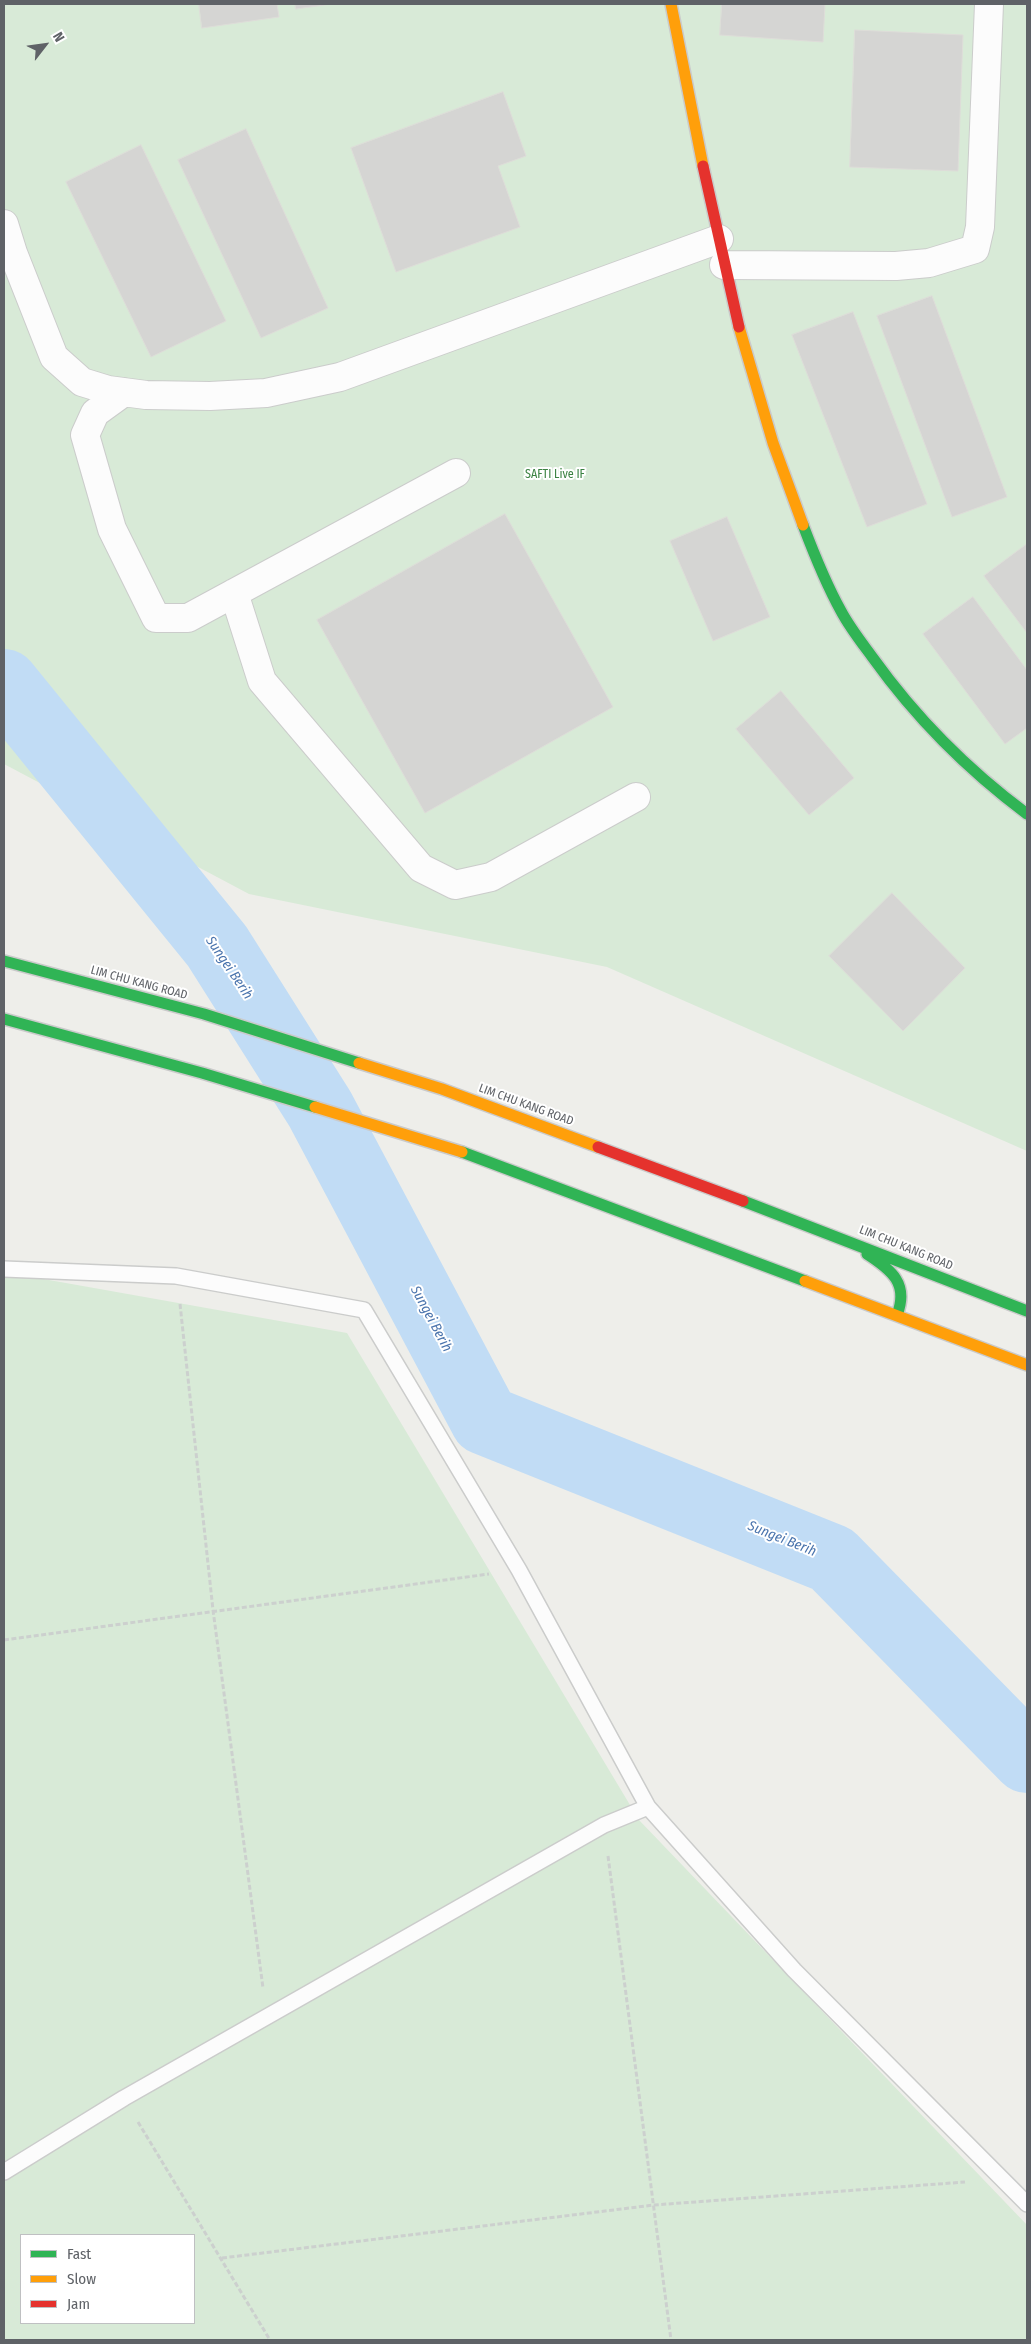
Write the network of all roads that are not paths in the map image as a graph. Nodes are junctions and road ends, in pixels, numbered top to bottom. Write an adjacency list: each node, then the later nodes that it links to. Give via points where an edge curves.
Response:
1 (671, 4): 4 (main road)
2 (989, 4): 4 (street, via 980,227 975,249 929,263 896,266)
3 (4, 224): 5 (street, via 12,253 54,357 82,382)
4 (721, 252): 5 (street, via 340,377 266,393 210,396); 9 (main road, via 775,453 816,558 849,625 895,687 944,744 991,788)
5 (124, 392): 7 (street, via 95,413 85,435 112,529 156,618 188,618)
6 (456, 473): 7 (street)
7 (234, 593): 8 (street, via 262,681 422,868 455,885 491,877)
8 (636, 797)
9 (1027, 814)
10 (4, 961): 12 (main road, LIM CHU KANG ROAD, via 204,1014 442,1088)
11 (4, 1022): 15 (main road, via 202,1073 437,1143)
12 (843, 1238): 14 (main road, LIM CHU KANG ROAD); 15 (main road, via 881,1263 897,1283 903,1297)
13 (4, 1269): 17 (lane, via 176,1276 364,1310 519,1570)
14 (1027, 1310)
15 (897, 1315): 16 (main road)
16 (1027, 1365)
17 (648, 1807): 18 (lane, via 604,1825 124,2098); 19 (lane, via 794,1970)
18 (4, 2172)
19 (1027, 2204)

